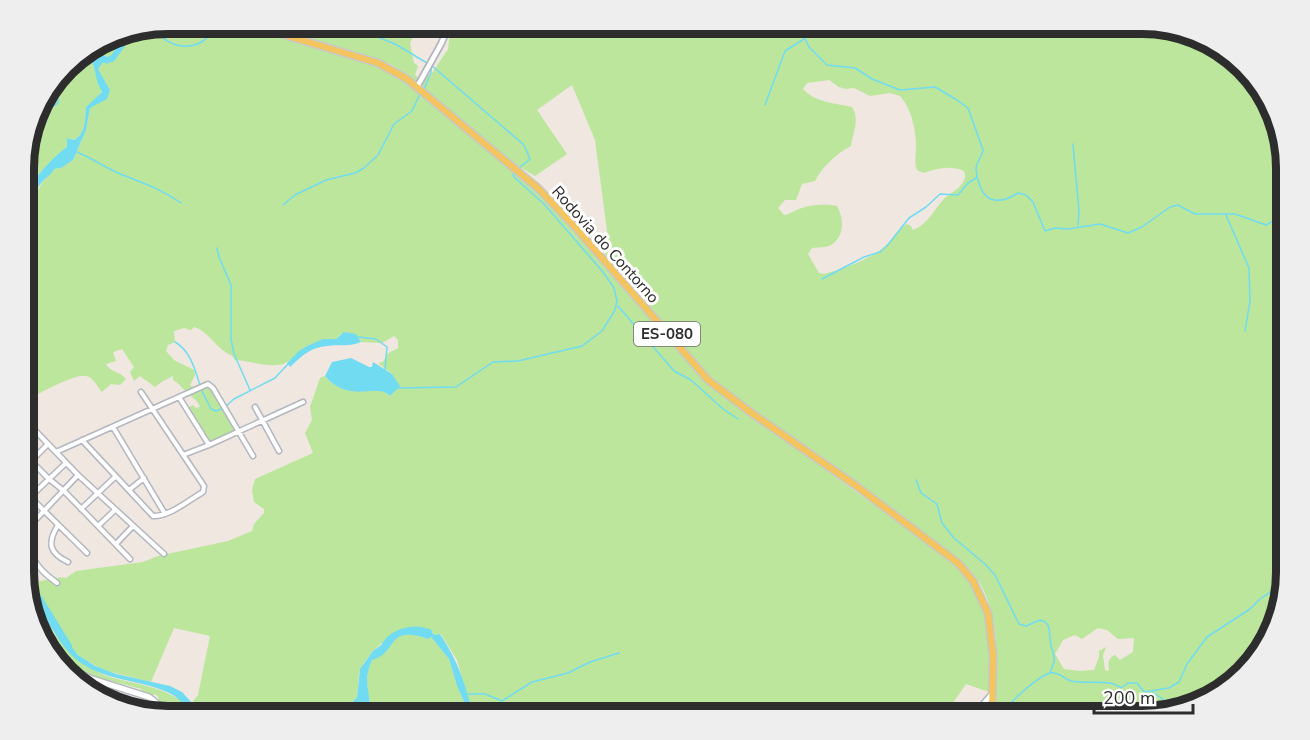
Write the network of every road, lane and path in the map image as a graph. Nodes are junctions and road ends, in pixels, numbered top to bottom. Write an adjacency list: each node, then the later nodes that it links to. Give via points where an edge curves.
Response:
1 (281, 34): 3 (main road, Rodovia do Contorno / ES-080, via 378,63)
2 (445, 34): 3 (street)
3 (417, 87): 48 (main road, Rodovia do Contorno / ES-080, via 539,189 708,380 855,485 968,573 984,602 991,629)
4 (141, 393): 8 (street)
5 (179, 397): 8 (street); 12 (street, via 211,385); 15 (street)
6 (303, 402): 9 (street)
7 (255, 407): 9 (street)
8 (153, 408): 10 (street); 18 (street)
9 (262, 421): 12 (street); 16 (street)
10 (113, 427): 13 (street); 25 (street)
11 (34, 429): 14 (street)
12 (238, 431): 15 (street); 19 (street)
13 (82, 440): 17 (street); 24 (street)
14 (48, 444): 17 (street); 20 (street)
15 (209, 445): 18 (street)
16 (279, 451)
17 (56, 452): 21 (street)
18 (183, 455): 35 (street, via 205,489)
19 (252, 456)
20 (34, 458)
21 (66, 463): 23 (street); 26 (street)
22 (34, 464): 26 (street)
23 (78, 475): 27 (street); 30 (street)
24 (115, 477): 28 (street); 30 (street)
25 (144, 478): 28 (street); 35 (street)
26 (49, 479): 27 (street); 29 (street)
27 (64, 490): 32 (street); 34 (street)
28 (129, 490): 35 (street, via 153,516)
29 (34, 493)
30 (98, 493): 32 (street); 33 (street)
31 (34, 501): 34 (street)
32 (81, 509): 38 (street)
33 (115, 510): 38 (street); 39 (street)
34 (44, 511): 36 (street); 37 (street)
35 (165, 514)
36 (34, 523)
37 (58, 525): 41 (street); 45 (street, via 51,538 52,548 57,557)
38 (98, 526): 40 (street)
39 (134, 526): 40 (street); 42 (street)
40 (116, 544): 44 (street)
41 (87, 553)
42 (164, 554)
43 (34, 558): 46 (street, via 40,570)
44 (130, 559)
45 (68, 562)
46 (57, 583)
47 (84, 675): 49 (main road, via 149,697)
48 (992, 694): 50 (street); 51 (main road, Rodovia do Contorno / ES-080)
49 (158, 705)
50 (982, 705)
51 (992, 705)

